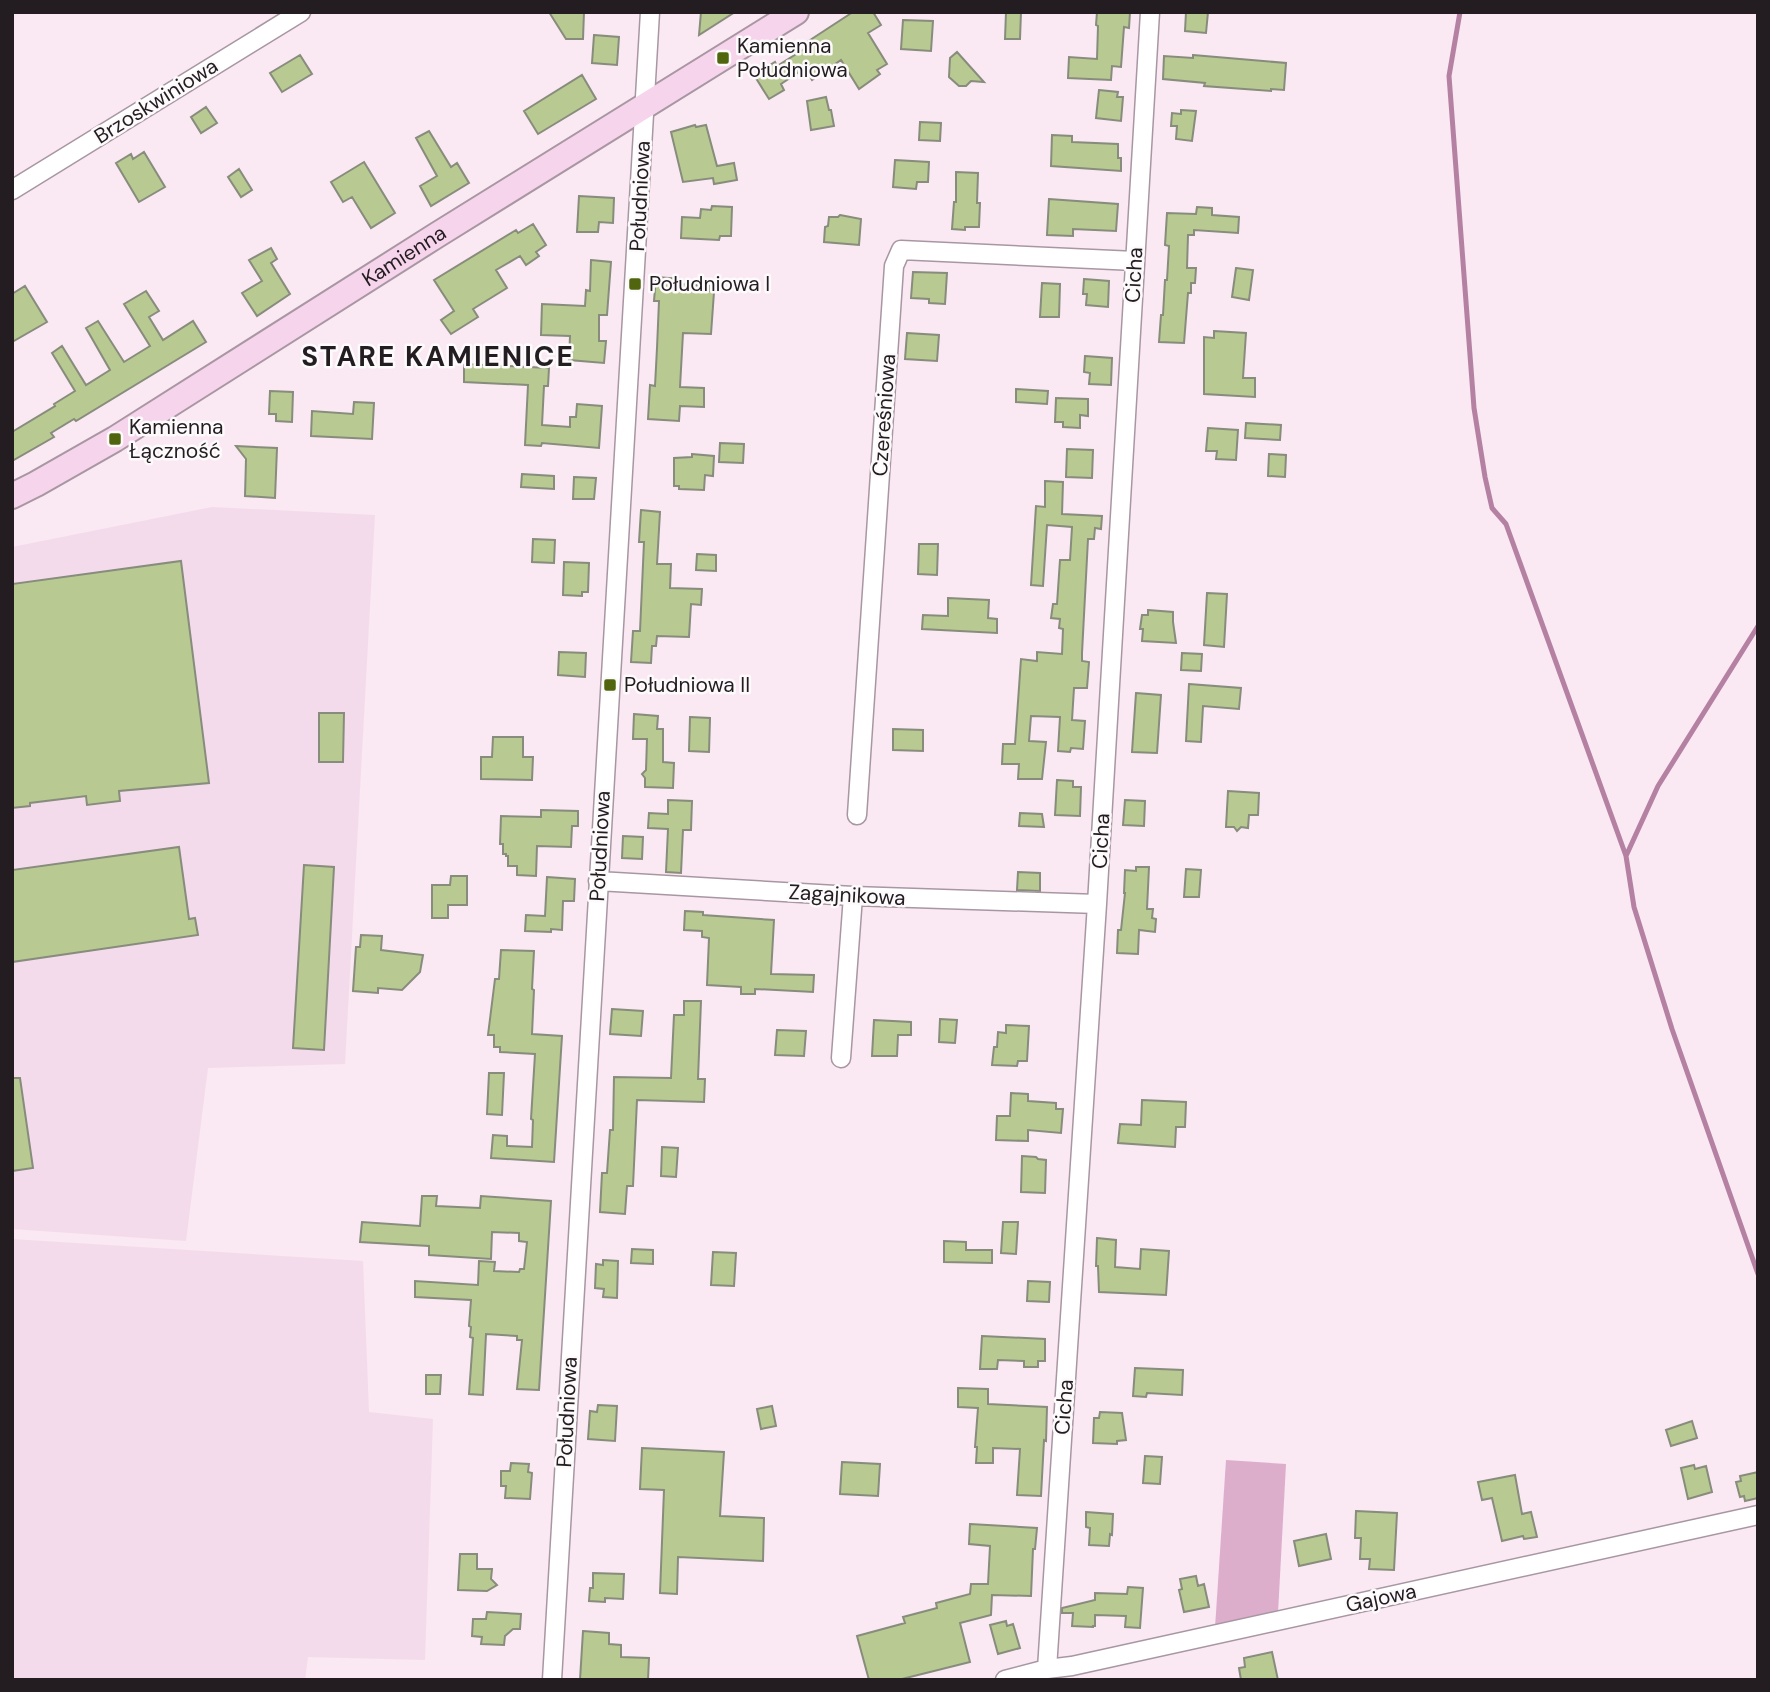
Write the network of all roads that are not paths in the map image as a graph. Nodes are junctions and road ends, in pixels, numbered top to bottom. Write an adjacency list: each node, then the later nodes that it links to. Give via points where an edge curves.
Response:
1 (301, 12): 6 (street, Brzoskwiniowa)
2 (650, 12): 5 (street, Południowa)
3 (796, 12): 5 (street, Kamienna)
4 (1150, 12): 7 (street, Cicha)
5 (644, 107): 8 (street, Kamienna, via 115,439); 10 (street, Południowa)
6 (12, 190)
7 (1135, 261): 9 (street, Czereśniowa, via 901,250 897,257); 12 (street, Cicha)
8 (12, 496)
9 (857, 815)
10 (598, 881): 11 (street, Zagajnikowa); 16 (street, Południowa)
11 (853, 896): 12 (street, Zagajnikowa); 13 (street)
12 (1097, 904): 15 (street, Cicha)
13 (841, 1058)
14 (1758, 1515): 15 (street, Gajowa)
15 (1047, 1669): 17 (street, Gajowa)
16 (552, 1680)
17 (1005, 1680)

